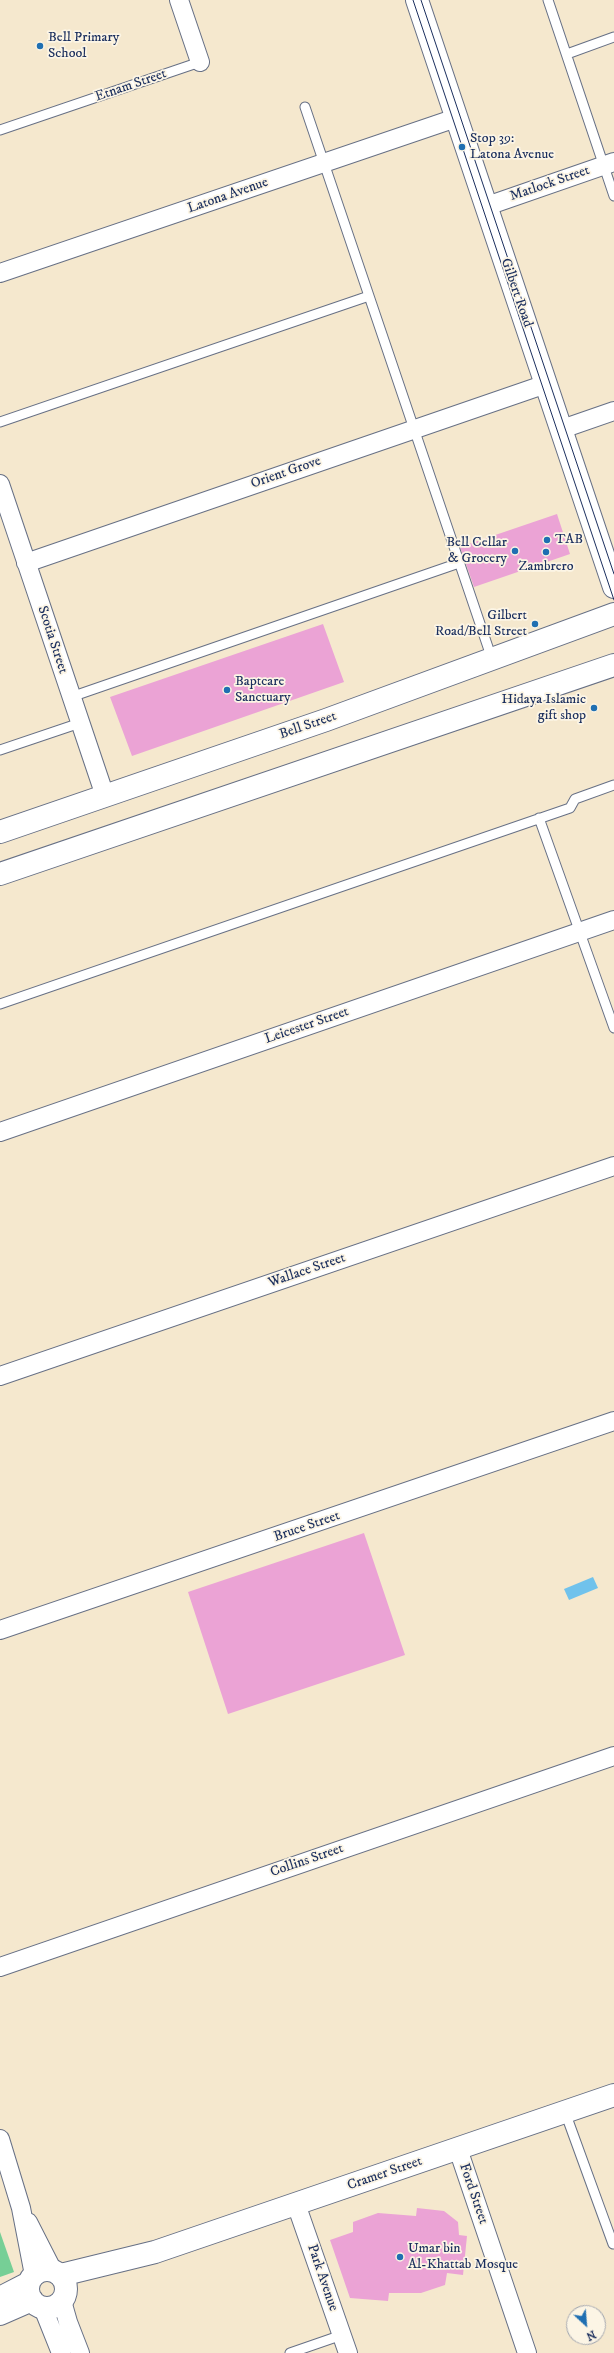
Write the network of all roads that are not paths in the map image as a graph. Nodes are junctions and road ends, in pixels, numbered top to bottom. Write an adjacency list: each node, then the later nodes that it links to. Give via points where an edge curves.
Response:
1 (179, 0): 6 (street, Etnam Street)
2 (417, 0): 8 (main road, Gilbert Road)
3 (548, 0): 5 (lane)
4 (614, 37): 5 (lane)
5 (567, 54): 11 (lane)
6 (200, 62): 9 (lane, Etnam Street)
7 (305, 107): 10 (lane)
8 (456, 118): 10 (street, Latona Avenue); 13 (main road, Gilbert Road)
9 (0, 130)
10 (324, 163): 14 (street, Latona Avenue); 15 (lane)
11 (609, 164): 12 (lane); 13 (street, Matlock Street)
12 (614, 196)
13 (487, 206): 16 (main road, Gilbert Road)
14 (0, 274)
15 (369, 296): 18 (lane); 20 (lane)
16 (546, 384): 19 (main road, Gilbert Road); 20 (street, Orient Grove)
17 (614, 411): 19 (street)
18 (0, 422)
19 (562, 429): 24 (main road, Gilbert Road)
20 (414, 430): 22 (street, Orient Grove); 23 (lane)
21 (0, 484): 22 (street, Scotia Street)
22 (26, 563): 28 (street, Scotia Street)
23 (459, 563): 26 (lane); 28 (lane)
24 (614, 587)
25 (614, 614): 26 (main road, Bell Street)
26 (492, 659): 32 (main road, Bell Street, via 326,720)
27 (614, 665): 35 (main road)
28 (71, 697): 29 (street, Scotia Street)
29 (80, 723): 30 (lane); 32 (street, Scotia Street)
30 (0, 750)
31 (614, 785): 33 (lane, via 575,799 570,808)
32 (105, 796): 34 (main road, Bell Street)
33 (539, 818): 37 (lane); 38 (lane)
34 (0, 832)
35 (0, 874)
36 (614, 920): 37 (street, Leicester Street)
37 (580, 932): 39 (lane); 40 (street, Leicester Street)
38 (0, 1004)
39 (614, 1028)
40 (0, 1132)
41 (614, 1166): 42 (street, Wallace Street)
42 (0, 1376)
43 (614, 1421): 44 (street, Bruce Street)
44 (0, 1630)
45 (614, 1756): 46 (street, Collins Street)
46 (0, 1967)
47 (614, 2095): 48 (main road, Cramer Street)
48 (565, 2112): 50 (main road, Cramer Street); 52 (lane)
49 (0, 2139): 53 (street)
50 (458, 2149): 51 (main road, Cramer Street); 61 (street, Ford Street)
51 (296, 2204): 53 (main road, Cramer Street); 56 (street, Park Avenue)
52 (613, 2244)
53 (48, 2288): 54 (main road, Cramer Street); 55 (main road, Cramer Street); 57 (street); 58 (street)
54 (0, 2298)
55 (0, 2314)
56 (342, 2335): 59 (lane); 60 (street, Park Avenue)
57 (61, 2353)
58 (80, 2353)
59 (290, 2353)
60 (348, 2353)
61 (527, 2353)

